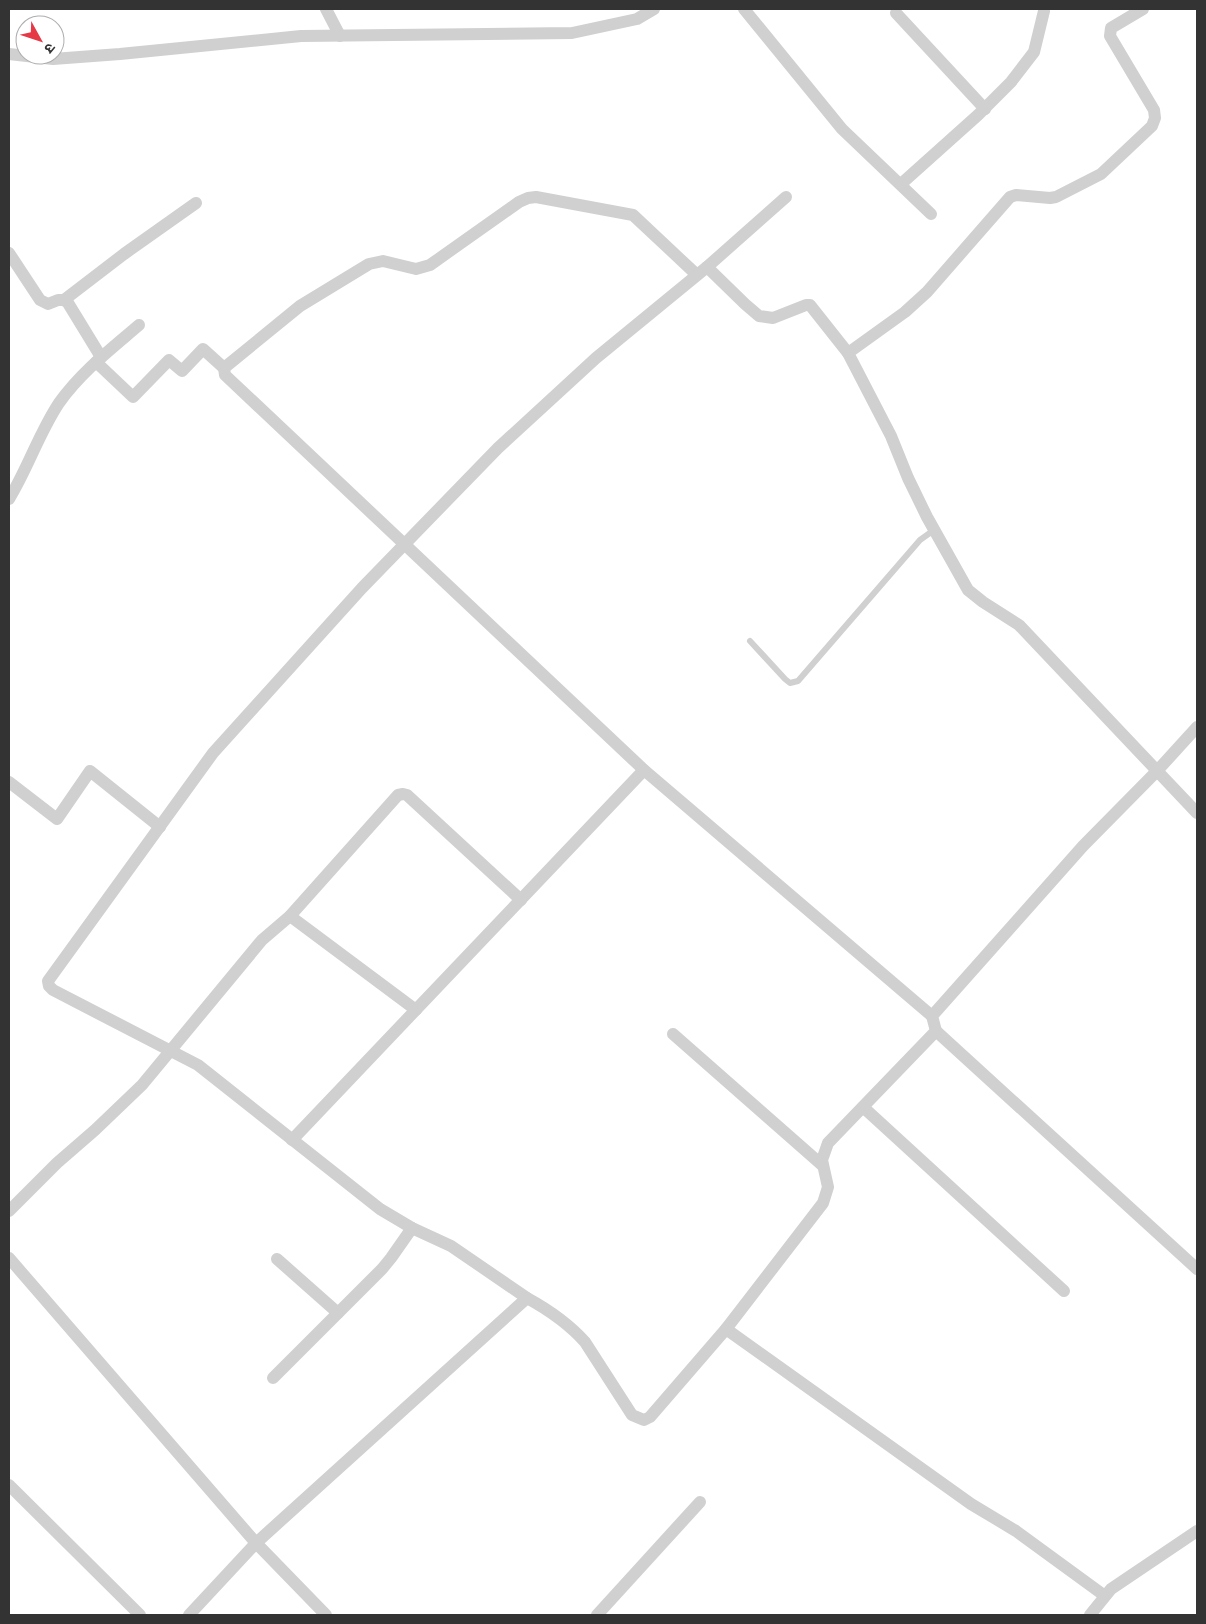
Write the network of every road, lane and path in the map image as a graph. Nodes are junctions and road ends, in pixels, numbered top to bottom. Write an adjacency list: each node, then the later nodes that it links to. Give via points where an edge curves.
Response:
1 (326, 9): 7 (street)
2 (654, 9): 7 (street, via 637,19 572,33)
3 (744, 9): 10 (street, via 842,129)
4 (1143, 9): 18 (street, via 1111,28 1110,36 1154,110 1152,126 1101,174 1056,197 1010,197 927,292)
5 (1044, 11): 9 (street, via 1034,52)
6 (896, 13): 9 (street)
7 (340, 36): 8 (street, via 302,36 53,59)
8 (9, 54)
9 (985, 109): 10 (street)
10 (900, 184): 13 (street)
11 (786, 198): 15 (street)
12 (196, 203): 16 (street)
13 (931, 214)
14 (9, 253): 16 (street, via 40,300 48,304)
15 (702, 271): 18 (street, via 759,316 773,318 810,305); 20 (street, via 633,215 528,198 430,265 416,269 384,261 369,264 300,306); 23 (street, via 596,358 505,441)
16 (64, 300): 19 (street)
17 (139, 325): 19 (street)
18 (848, 353): 22 (street)
19 (98, 359): 20 (street, via 133,397 169,360 182,371 203,349); 21 (street, via 59,404)
20 (224, 368): 23 (street, via 225,375)
21 (9, 498)
22 (934, 530): 24 (lane, via 920,540 798,681 785,679); 27 (street, via 968,590 1019,625)
23 (404, 544): 26 (street); 30 (street, via 213,753)
24 (750, 641)
25 (1197, 726): 27 (street)
26 (644, 770): 31 (street); 34 (street)
27 (1157, 771): 29 (street); 34 (street, via 1083,846)
28 (9, 782): 30 (street, via 57,819 90,771)
29 (1197, 813)
30 (160, 827): 37 (street, via 48,981 53,990)
31 (521, 900): 32 (street, via 403,794 398,795); 33 (street)
32 (290, 916): 33 (street); 37 (street, via 262,940)
33 (416, 1010): 39 (street)
34 (932, 1016): 35 (street)
35 (936, 1031): 38 (street); 45 (street)
36 (673, 1034): 40 (street)
37 (170, 1050): 39 (street, via 225,1084); 41 (street, via 142,1085)
38 (863, 1107): 40 (street, via 828,1144); 46 (street)
39 (292, 1140): 42 (street, via 380,1209)
40 (822, 1165): 49 (street, via 828,1187 823,1203)
41 (9, 1211)
42 (412, 1228): 47 (street, via 451,1246); 48 (street, via 391,1258)
43 (9, 1258): 54 (street)
44 (277, 1259): 48 (street)
45 (1197, 1269)
46 (1064, 1292)
47 (527, 1298): 49 (street, via 550,1311 577,1333 628,1410 644,1420); 54 (street)
48 (338, 1313): 50 (street)
49 (726, 1329): 55 (street)
50 (273, 1378)
51 (9, 1485): 56 (street)
52 (700, 1502): 59 (street)
53 (1197, 1531): 55 (street)
54 (256, 1543): 57 (street); 58 (street)
55 (1105, 1596): 60 (street)
56 (140, 1615)
57 (189, 1615)
58 (326, 1615)
59 (597, 1615)
60 (1090, 1615)

